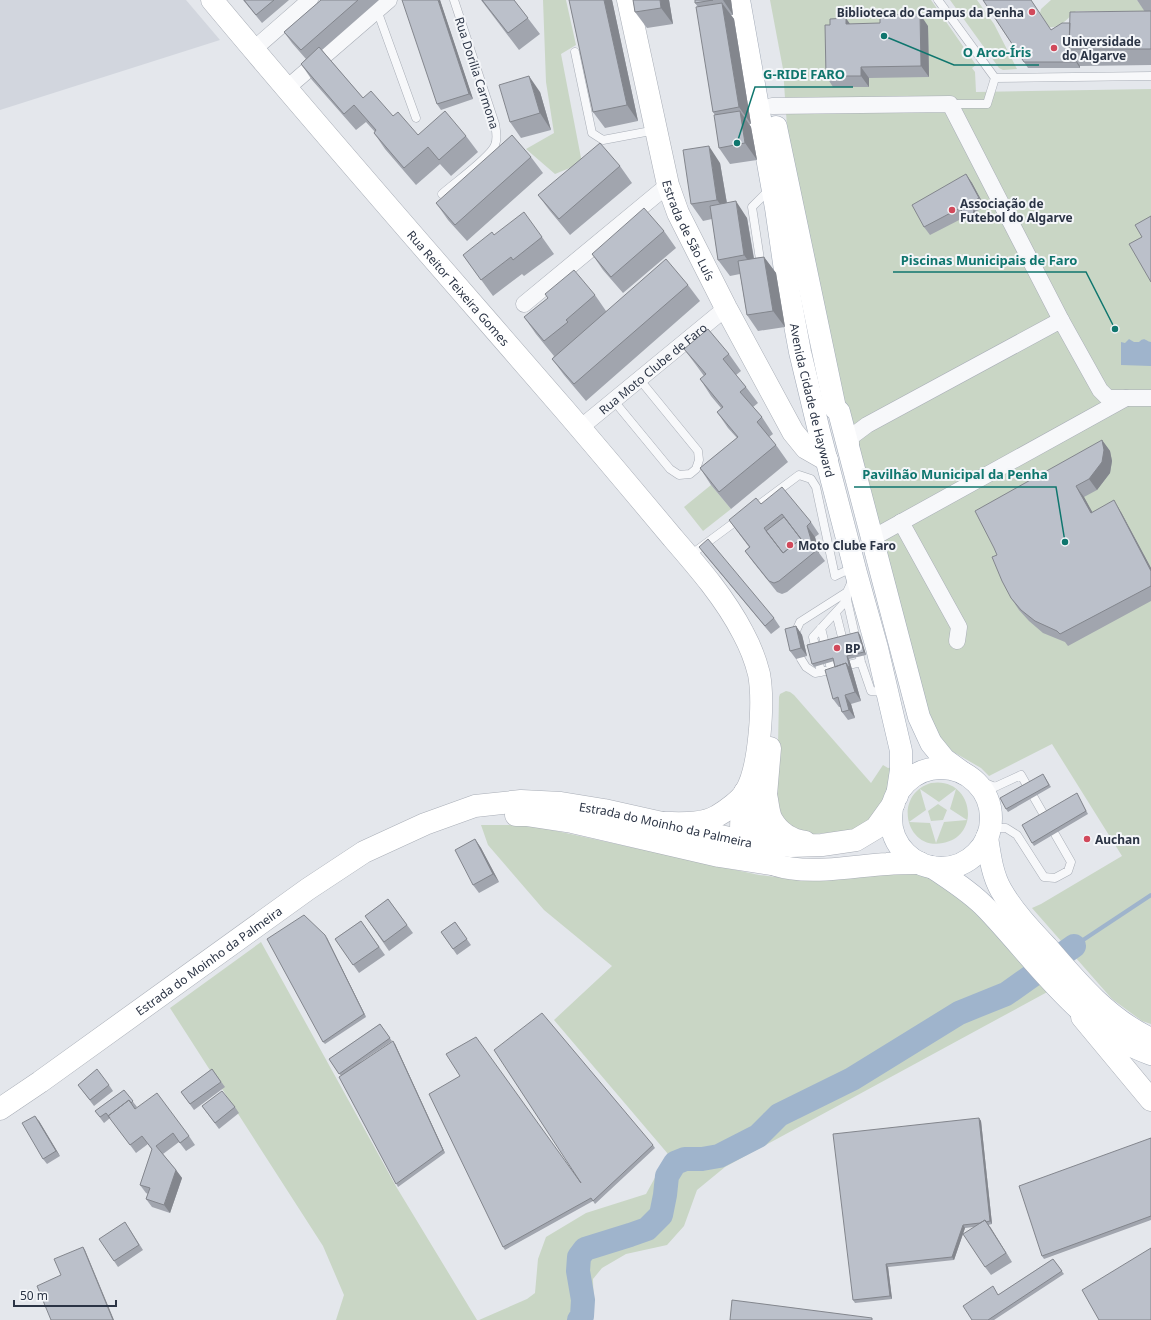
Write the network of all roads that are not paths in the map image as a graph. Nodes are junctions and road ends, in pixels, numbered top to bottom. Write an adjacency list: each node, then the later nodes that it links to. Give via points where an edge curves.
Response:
1 (212, 0): 9 (main road, Rua Reitor Teixeira Gomes)
2 (310, 0): 9 (street)
3 (454, 0): 20 (lane, Rua Dorilia Carmona, via 497,136 495,146 487,156)
4 (628, 0): 17 (main road, Estrada de São Luís)
5 (739, 0): 19 (main road, Avenida Cidade de Hayward)
6 (754, 0): 15 (main road, Avenida Cidade de Hayward)
7 (938, 0): 12 (lane)
8 (383, 5): 13 (street); 16 (lane)
9 (254, 49): 13 (main road, Rua Reitor Teixeira Gomes)
10 (575, 52): 17 (lane, via 592,133 603,140)
11 (1151, 76): 12 (lane)
12 (995, 78): 14 (lane, via 987,104)
13 (287, 88): 31 (main road, Rua Reitor Teixeira Gomes)
14 (950, 104): 15 (street); 24 (street)
15 (772, 106): 29 (main road, Avenida Cidade de Hayward, via 833,400)
16 (416, 118)
17 (656, 130): 18 (main road, Estrada de São Luís)
18 (668, 185): 22 (street); 23 (main road, Estrada de São Luís, via 678,213)
19 (772, 187): 21 (lane, via 752,206); 32 (main road, Avenida Cidade de Hayward, via 788,292)
20 (442, 194)
21 (761, 266)
22 (524, 304)
23 (726, 308): 25 (street, Rua Moto Clube de Faro); 33 (main road, Estrada de São Luís)
24 (1061, 320): 26 (street, via 1100,390 1108,398); 30 (street)
25 (640, 380): 28 (street, Rua Moto Clube de Faro); 28 (lane, via 698,451 700,460 690,474 679,475 670,469)
26 (1128, 398): 27 (street); 36 (street)
27 (1151, 398)
28 (614, 401): 31 (street, Rua Moto Clube de Faro)
29 (839, 412): 30 (street, via 848,426 856,428); 34 (main road, Avenida Cidade de Hayward)
30 (867, 425): 34 (street, via 851,437)
31 (580, 428): 38 (main road, Rua Reitor Teixeira Gomes)
32 (819, 431): 33 (main road, via 810,442); 35 (main road, Avenida Cidade de Hayward)
33 (800, 441): 35 (main road, Estrada de São Luís, via 806,448)
34 (850, 458): 37 (main road, Avenida Cidade de Hayward)
35 (827, 460): 39 (main road, Avenida Cidade de Hayward)
36 (901, 522): 37 (street); 43 (street, via 958,627)
37 (871, 538): 50 (main road, Avenida Cidade de Hayward, via 919,717 931,743 944,758)
38 (689, 556): 39 (lane, via 799,475 811,479 816,487 835,576); 51 (main road, Rua Reitor Teixeira Gomes, via 733,616 744,635 758,673 761,706 759,740 752,773)
39 (851, 583): 40 (lane); 42 (lane, via 800,622); 46 (lane); 49 (main road, Avenida Cidade de Hayward, via 877,648)
40 (836, 613): 41 (lane); 44 (lane)
41 (821, 628): 47 (lane); 48 (lane, via 813,637)
42 (796, 636)
43 (957, 641)
44 (847, 658): 46 (lane); 47 (lane)
45 (801, 659): 48 (lane, via 806,667 815,673)
46 (861, 662): 49 (lane, via 871,691 884,692)
47 (831, 669): 48 (lane)
48 (821, 672)
49 (889, 701): 52 (main road, Avenida Cidade de Hayward, via 901,751 901,770)
50 (967, 775): 52 (main road, via 948,768 925,770 906,783); 55 (main road, via 982,789 989,804); 55 (lane, via 994,788 1021,775 1072,862 1068,870 1054,878 1044,877 1017,835 1006,828)
51 (756, 794): 54 (main road, via 715,818); 56 (main road, via 742,812 742,834); 57 (main road, via 783,833 796,841)
52 (895, 799): 57 (main road, Estrada do Moinho da Palmeira, via 876,828 856,840); 60 (main road, via 891,817 896,838 908,855)
53 (425, 824): 54 (main road, Estrada do Moinho da Palmeira, via 475,806 521,801 561,803); 58 (main road, Estrada do Moinho da Palmeira, via 480,816 526,815 572,822); 66 (main road, Estrada do Moinho da Palmeira, via 364,852 308,889)
54 (664, 824): 56 (main road, Estrada do Moinho da Palmeira)
55 (988, 833): 60 (main road, via 978,852 964,862 948,867); 61 (main road, via 992,866 1001,891 1020,917)
56 (747, 842): 57 (main road, Estrada do Moinho da Palmeira, via 791,846); 58 (main road, via 728,854); 59 (main road, via 750,849 760,858)
57 (822, 845)
58 (719, 856): 59 (main road, Estrada do Moinho da Palmeira)
59 (778, 865): 60 (main road, via 806,870 886,864)
60 (926, 865): 61 (main road, via 969,892)
61 (1034, 948): 62 (main road)
62 (1063, 980): 63 (main road, via 1117,1019); 64 (main road, via 1084,1012 1111,1035); 65 (main road)
63 (1151, 1039)
64 (1151, 1054)
65 (1151, 1100)
66 (0, 1109)

